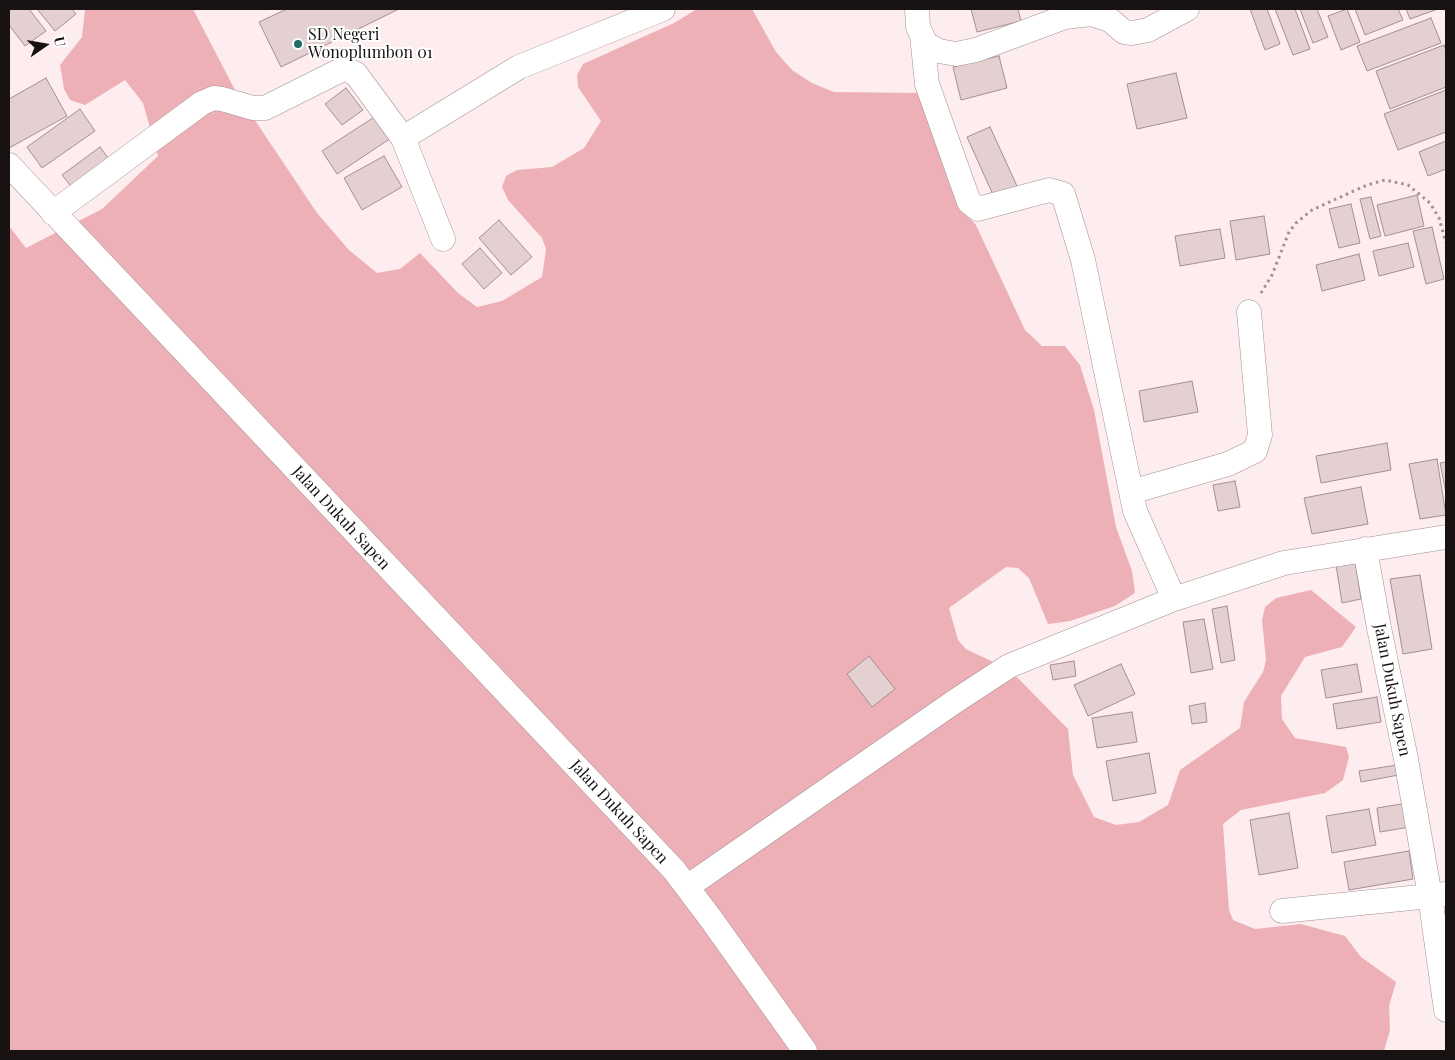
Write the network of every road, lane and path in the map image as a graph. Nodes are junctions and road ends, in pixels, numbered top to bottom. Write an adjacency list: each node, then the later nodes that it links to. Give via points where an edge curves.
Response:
1 (663, 9): 6 (street, via 519,66)
2 (918, 9): 3 (street); 5 (street, via 918,27)
3 (928, 9)
4 (1186, 9): 5 (street, via 1148,30 1132,33 1124,32 1110,20 1091,14 1065,16 976,50 956,54 939,51 926,44)
5 (922, 35): 12 (street, via 927,84 969,202 978,209 1048,190 1063,194 1083,260)
6 (403, 138): 8 (street, via 356,74 341,70 265,108 222,98 202,103); 9 (street)
7 (9, 165): 8 (street, Jalan Dukuh Sapen)
8 (54, 213): 16 (street, Jalan Dukuh Sapen)
9 (443, 239)
10 (1446, 242): 11 (path, via 1439,218 1430,203 1408,185 1385,180 1367,185 1312,210 1296,222 1272,275)
11 (1249, 312): 12 (street, via 1260,435 1255,452 1228,464)
12 (1131, 492): 15 (street, via 1135,511)
13 (1446, 537): 14 (street)
14 (1365, 549): 15 (street, via 1284,563); 17 (street, Jalan Dukuh Sapen, via 1406,759)
15 (1174, 600): 16 (street, via 1009,666)
16 (681, 879): 20 (street, Jalan Dukuh Sapen)
17 (1438, 895): 18 (street); 19 (street, Jalan Dukuh Sapen)
18 (1282, 911)
19 (1446, 1010)
20 (805, 1051)

